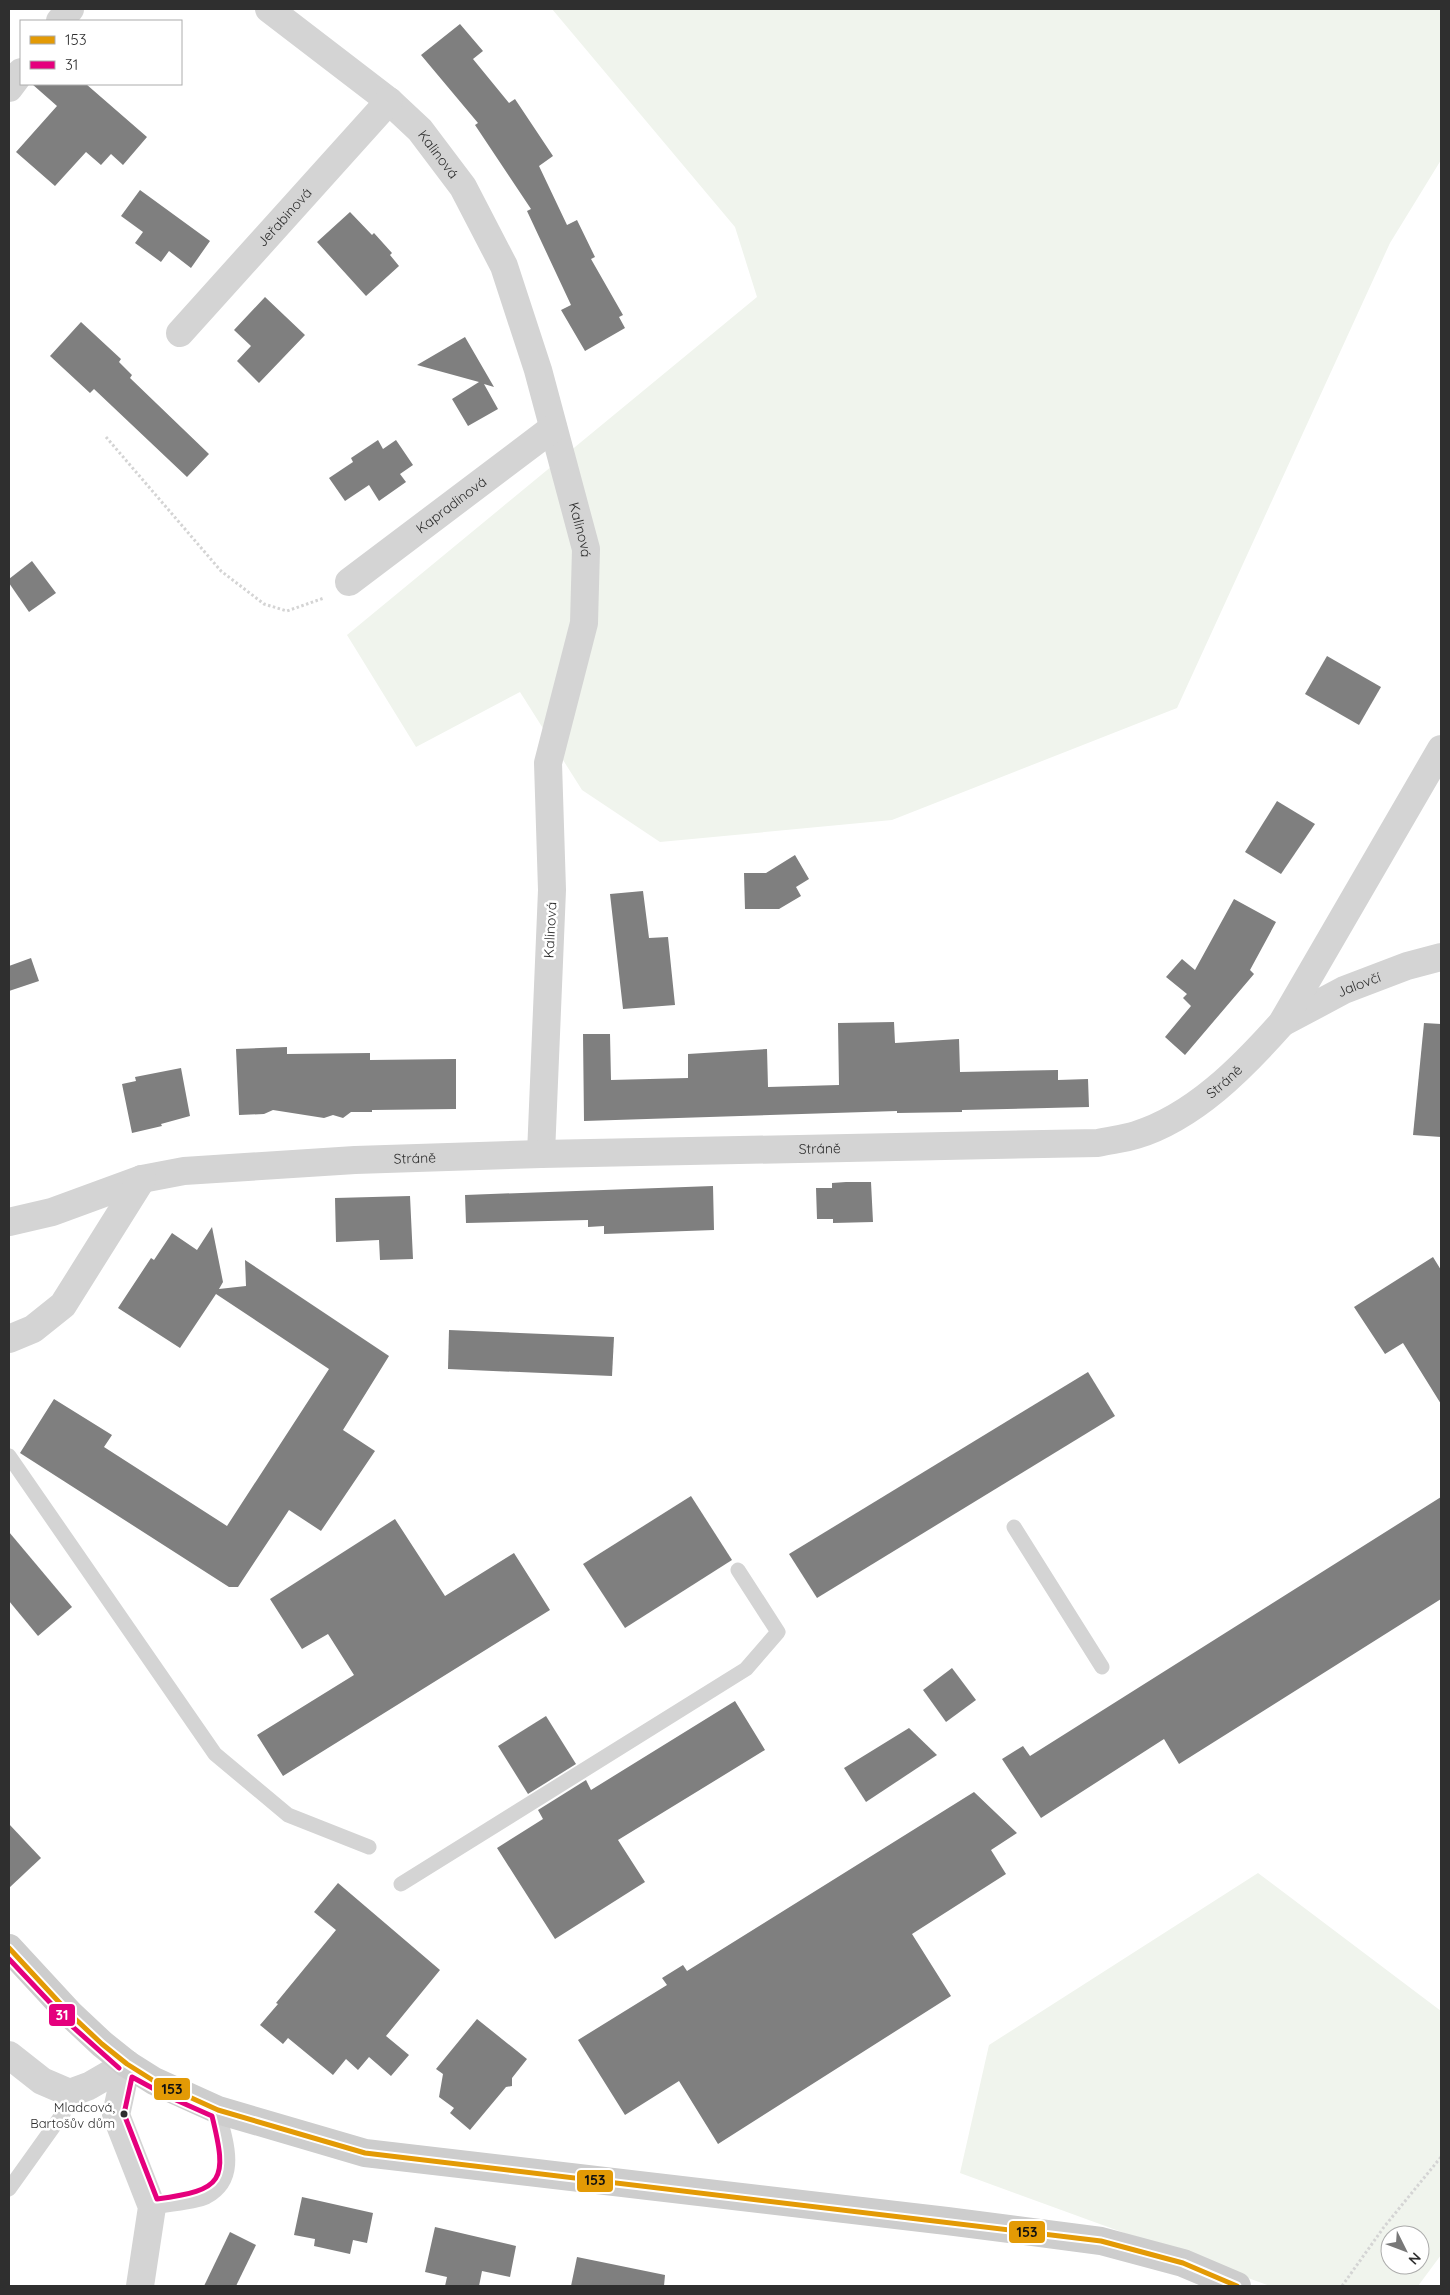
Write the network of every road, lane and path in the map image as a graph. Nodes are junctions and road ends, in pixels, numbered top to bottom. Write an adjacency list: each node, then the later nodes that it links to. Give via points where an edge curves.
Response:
1 (70, 9): 3 (street)
2 (269, 9): 6 (street, Kalinová)
3 (61, 20)
4 (20, 73): 5 (street)
5 (9, 88)
6 (389, 100): 7 (street, Jeřabinová); 8 (street, Kalinová, via 420,130 463,187 504,266 538,370)
7 (180, 333)
8 (552, 428): 10 (street, Kapradinová); 14 (street, Kalinová, via 586,549 584,623 548,764 552,890)
9 (106, 436): 10 (path, via 221,571 264,604 286,611 323,599)
10 (350, 582)
11 (1441, 749): 13 (street, Stráně)
12 (1441, 957): 13 (street, Jalovčí, via 1344,990)
13 (1282, 1023): 14 (street, Stráně, via 1220,1085 1173,1119 1136,1135 1098,1143)
14 (541, 1154): 15 (street, Stráně, via 184,1170)
15 (142, 1178): 16 (street, Stráně, via 52,1212); 17 (street, via 63,1306 33,1329)
16 (9, 1222)
17 (9, 1339)
18 (9, 1456): 22 (lane, via 215,1754 288,1815)
19 (1014, 1527): 21 (lane)
20 (738, 1570): 23 (lane, via 778,1632 746,1669)
21 (1102, 1667)
22 (369, 1846)
23 (401, 1884)
24 (9, 1948): 26 (street, via 70,2014)
25 (9, 2055): 27 (street, via 42,2081)
26 (127, 2064): 27 (street); 28 (street, via 154,2081); 31 (street, via 116,2115)
27 (70, 2093): 30 (lane, via 64,2112)
28 (218, 2110): 31 (lane, via 229,2168 221,2184 205,2198); 33 (street, via 365,2153 1100,2241 1182,2263)
29 (1441, 2157): 34 (path, via 1384,2227)
30 (9, 2189)
31 (152, 2207): 32 (street)
32 (140, 2286)
33 (1238, 2286)
34 (1342, 2286)

